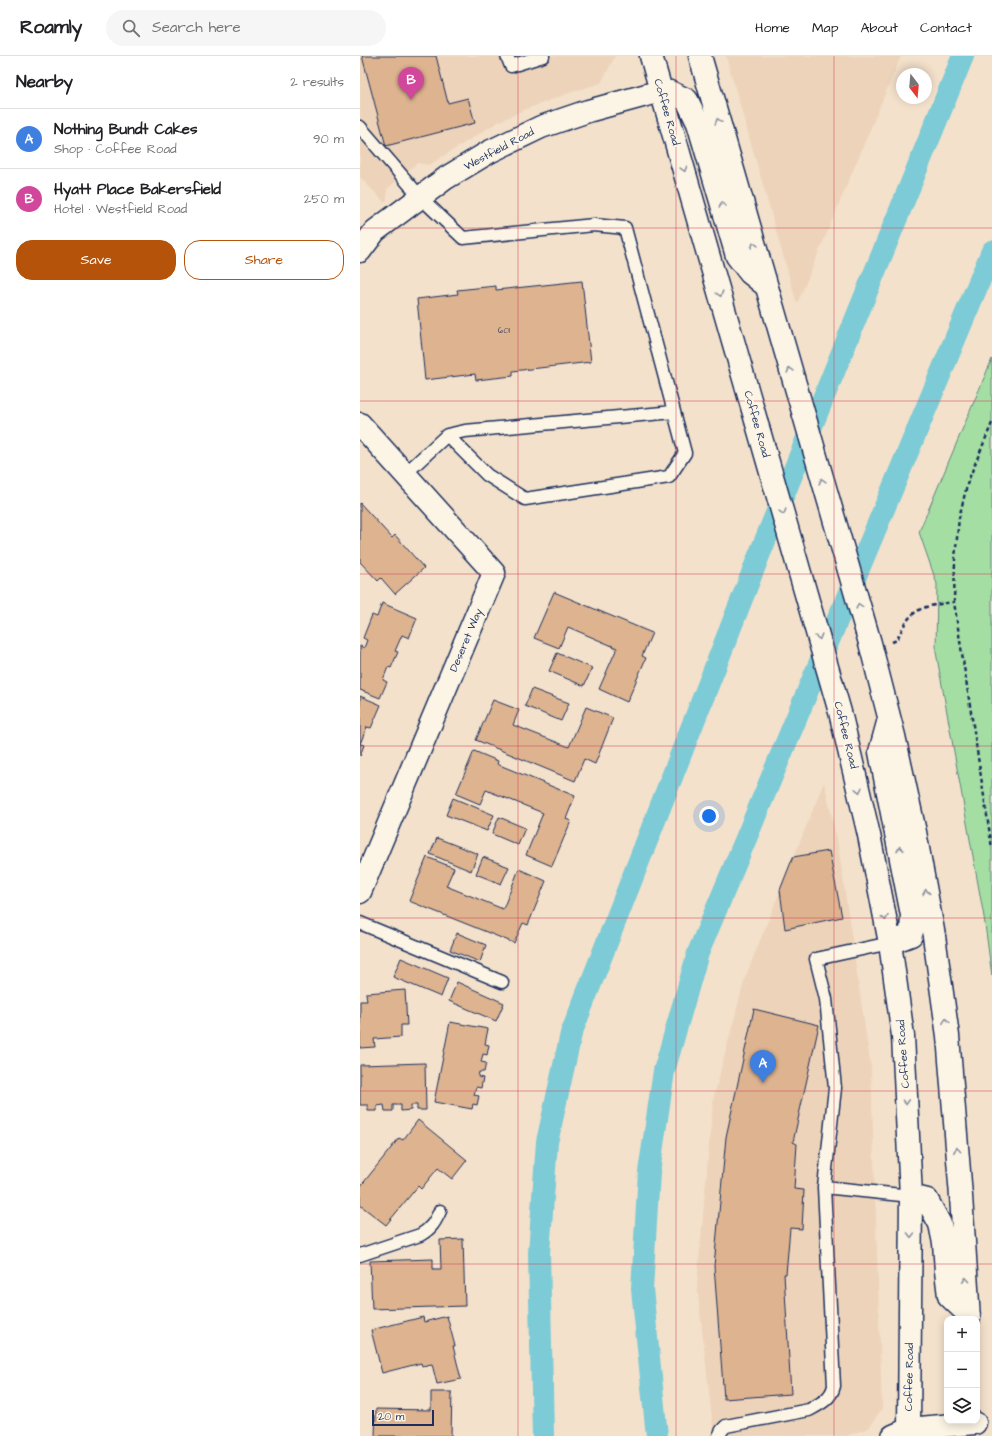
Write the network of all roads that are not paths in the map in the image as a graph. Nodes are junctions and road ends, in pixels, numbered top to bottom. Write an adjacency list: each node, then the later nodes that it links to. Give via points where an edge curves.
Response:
1 (507, 56): 2 (lane, via 511,66)
2 (543, 56)
3 (651, 56): 5 (main road, Coffee Road)
4 (700, 56): 9 (main road, one-way to 4)
5 (661, 91): 7 (main road, Westfield Road, via 541,127 489,152 446,178); 9 (main road, one-way to 5, via 750,273 737,256 698,123 687,100); 17 (main road, Coffee Road, one-way to 17, via 840,712 869,835)
6 (360, 127): 7 (lane)
7 (421, 198): 8 (main road, Westfield Road, via 375,231); 10 (lane, via 463,238 594,225 625,228)
8 (360, 250)
9 (766, 286): 14 (main road, one-way to 9, via 871,647)
10 (674, 412): 12 (lane, via 465,431); 12 (lane, via 685,453 669,477 525,499 487,475)
11 (360, 424): 13 (main road, Deseret Way)
12 (447, 436): 13 (lane)
13 (405, 474): 15 (main road, Deseret Way, via 494,573)
14 (889, 718): 17 (main road, one-way to 14, via 911,935 912,915 880,752); 24 (main road, one-way to 14, via 946,1020 916,839)
15 (360, 892)
16 (360, 923): 18 (lane)
17 (890, 943): 19 (lane, via 816,958 826,999 835,1088); 20 (main road, Coffee Road, one-way to 20, via 903,1036)
18 (502, 982)
19 (824, 1188): 20 (lane); 27 (lane, via 834,1386 832,1392 809,1410 726,1426)
20 (911, 1196): 23 (main road, via 927,1200 940,1224 950,1296); 26 (main road, Coffee Road, one-way to 26)
21 (440, 1211): 22 (lane, via 428,1231)
22 (360, 1256)
23 (968, 1316)
24 (969, 1316)
25 (976, 1427): 26 (main road)
26 (904, 1434)
27 (719, 1436)

